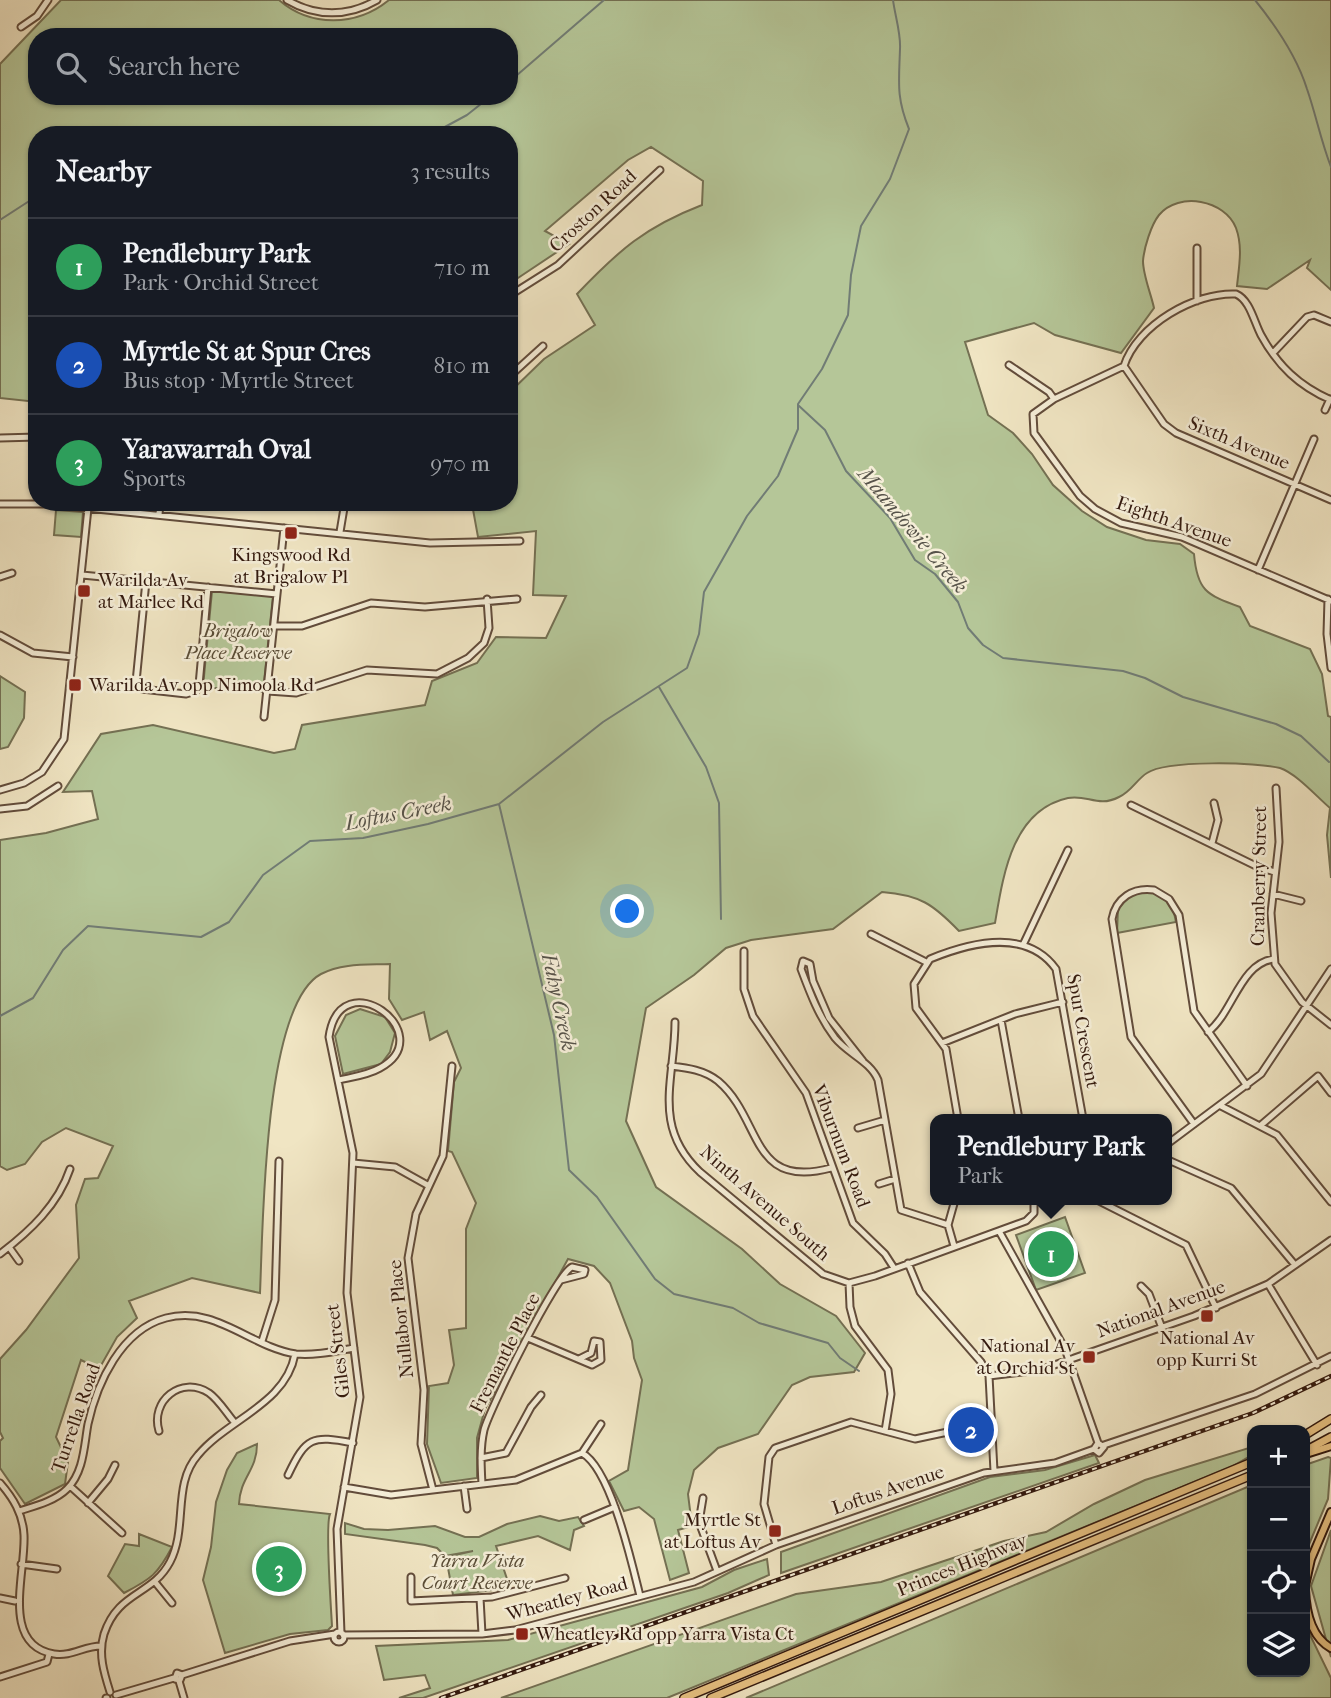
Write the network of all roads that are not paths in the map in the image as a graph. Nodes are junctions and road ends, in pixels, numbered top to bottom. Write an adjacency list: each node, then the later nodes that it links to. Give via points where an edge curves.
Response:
1 (48, 0): 4 (street, via 37,16)
2 (287, 0): 3 (street, via 314,12 333,13)
3 (377, 0)
4 (21, 27)
5 (660, 170): 7 (street, Croston Road, via 558,265)
6 (1197, 248): 8 (street)
7 (518, 290)
8 (1197, 301): 11 (street, via 1239,295); 13 (street, via 1168,313 1134,348)
9 (1331, 321): 11 (street, via 1307,317)
10 (543, 346): 14 (street)
11 (1273, 354): 16 (street, via 1295,380)
12 (1009, 366): 15 (street)
13 (1124, 366): 15 (street, Eighth Avenue); 21 (street, Sixth Avenue, via 1169,429)
14 (518, 369)
15 (1054, 399): 33 (street, Eighth Avenue, via 1033,414 1032,429 1086,502 1121,523 1171,533)
16 (1330, 400): 17 (street)
17 (1325, 410)
18 (28, 437): 19 (street)
19 (0, 438)
20 (1314, 439): 21 (street)
21 (1295, 484): 22 (street, Sixth Avenue); 33 (street)
22 (1331, 500)
23 (28, 503): 24 (street)
24 (0, 504)
25 (88, 511): 35 (street)
26 (118, 511): 29 (street)
27 (159, 511): 29 (street)
28 (344, 511): 31 (street)
29 (159, 515): 30 (street)
30 (284, 528): 31 (street); 39 (street)
31 (340, 532): 32 (street, via 430,542)
32 (520, 541)
33 (1258, 570): 42 (street, Eighth Avenue)
34 (12, 573): 36 (street)
35 (82, 575): 37 (street); 45 (street)
36 (0, 577)
37 (146, 581): 38 (street); 38 (street, via 136,682 142,689 186,694 199,685)
38 (208, 587): 39 (street)
39 (277, 594): 43 (street)
40 (517, 598): 41 (street)
41 (487, 599): 43 (street, via 425,607 371,603 302,626); 47 (street, via 489,628 484,643 438,674 367,670 296,693)
42 (1330, 600): 46 (street, via 1326,634)
43 (275, 626): 47 (street)
44 (0, 635): 45 (street, via 33,653)
45 (73, 657): 51 (street, via 62,745 36,777)
46 (1331, 668)
47 (268, 691): 48 (street)
48 (264, 717)
49 (58, 786): 54 (street, via 27,806)
50 (1276, 788): 57 (street, Cranberry Street, via 1279,842)
51 (0, 790)
52 (1214, 803): 55 (street, via 1218,820)
53 (1131, 805): 55 (street)
54 (0, 809)
55 (1212, 843): 57 (street)
56 (1068, 850): 61 (street)
57 (1275, 872): 58 (street, Cranberry Street)
58 (1273, 894): 59 (street); 63 (street, Cranberry Street)
59 (1301, 901)
60 (871, 934): 64 (street)
61 (1023, 945): 64 (street, Spur Crescent, via 984,941); 66 (street, Spur Crescent, via 1056,969)
62 (744, 951): 91 (street, Viburnum Road, via 742,976 748,1003 761,1030 806,1093)
63 (1274, 959): 67 (street, Cranberry Street); 71 (street, via 1254,968 1221,1021)
64 (926, 961): 72 (street, via 914,984 916,1008)
65 (1331, 969): 67 (street)
66 (1063, 1002): 68 (street); 82 (street, Spur Crescent)
67 (1306, 1005): 70 (street, Cranberry Street); 77 (street, via 1265,1069)
68 (1001, 1020): 72 (street); 81 (street)
69 (674, 1022): 75 (street, Ninth Avenue South)
70 (1331, 1025)
71 (1208, 1032): 77 (street); 84 (street, via 1193,1006 1174,904 1154,890 1131,892 1116,907 1112,919 1131,1037)
72 (942, 1043): 80 (street)
73 (863, 1061): 73 (street, via 841,1045 824,1022 801,969 803,961 810,964 829,1018); 83 (street, via 878,1080)
74 (452, 1066): 95 (street, Nullabor Place, via 446,1145)
75 (671, 1066): 91 (street, via 701,1071 720,1083 761,1150 778,1166 802,1173); 111 (street, Ninth Avenue South, via 668,1112 688,1160 823,1274)
76 (339, 1080): 76 (street, Giles Street, via 330,1044 334,1019 357,1003 384,1009 398,1031 393,1057 379,1069); 90 (street, Giles Street)
77 (1247, 1086): 79 (street)
78 (1331, 1093): 85 (street, via 1318,1076)
79 (1220, 1106): 84 (street); 85 (street)
80 (957, 1114)
81 (1018, 1114)
82 (1082, 1114)
83 (885, 1120): 86 (street); 93 (street)
84 (1194, 1124): 87 (street)
85 (1260, 1126): 96 (street, via 1283,1140)
86 (858, 1128)
87 (1172, 1140)
88 (279, 1161): 117 (street, via 275,1300)
89 (1172, 1161): 108 (street, via 1231,1188)
90 (353, 1163): 95 (street, via 395,1167); 118 (street, Giles Street, via 347,1293)
91 (831, 1168): 109 (street, Viburnum Road, via 853,1223)
92 (70, 1169): 104 (street, via 57,1199)
93 (895, 1179): 94 (street); 100 (street, via 901,1210)
94 (879, 1184)
95 (429, 1186): 153 (street, Nullabor Place, via 412,1226 408,1264 424,1390 421,1444)
96 (1331, 1202)
97 (954, 1205): 100 (street)
98 (1033, 1205): 101 (street, via 1032,1217)
99 (1107, 1205): 114 (street, via 1186,1245)
100 (948, 1225): 103 (street)
101 (999, 1231): 103 (street); 122 (street)
102 (1331, 1240): 108 (street, National Avenue)
103 (954, 1246): 107 (street)
104 (9, 1247): 105 (street); 106 (street)
105 (0, 1254)
106 (19, 1261)
107 (908, 1263): 109 (street); 124 (street, via 920,1292)
108 (1295, 1265): 112 (street, National Avenue)
109 (894, 1268): 111 (street)
110 (561, 1280): 116 (street, Fremantle Place)
111 (849, 1283): 132 (street, via 855,1326 888,1370 891,1394)
112 (1268, 1284): 114 (street, National Avenue); 123 (street)
113 (1141, 1286): 115 (street, via 1149,1294)
114 (1216, 1308): 115 (street, National Avenue)
115 (1162, 1328): 122 (street, National Avenue)
116 (527, 1338): 121 (street); 142 (street, Fremantle Place, via 486,1423)
117 (262, 1341): 119 (street, Turrella Road); 150 (street, Turrella Road, via 193,1315 167,1317 141,1329 120,1350 106,1376 91,1414 79,1470)
118 (354, 1349): 119 (street, Turrella Road); 136 (street, Giles Street, via 360,1405)
119 (295, 1354): 127 (street, via 280,1388)
120 (1331, 1356): 123 (street, Loftus Avenue)
121 (579, 1359): 121 (street, via 597,1365 602,1357 600,1342 594,1341 591,1353)
122 (1069, 1360): 124 (street, National Avenue, via 1033,1371); 137 (street)
123 (1317, 1364): 137 (street, Loftus Avenue, via 1238,1400)
124 (989, 1376): 128 (street)
125 (541, 1395): 142 (street, via 506,1453)
126 (1331, 1419): 133 (highway)
127 (235, 1423): 131 (street, via 209,1393 185,1388 161,1402 156,1414); 170 (street, via 191,1465 175,1549)
128 (990, 1423): 132 (street, via 921,1439); 145 (street)
129 (601, 1424): 141 (street)
130 (1331, 1425): 134 (highway)
131 (159, 1431)
132 (885, 1431): 162 (street, via 851,1422 771,1451 765,1511)
133 (1310, 1433)
134 (1310, 1434)
135 (1331, 1437): 139 (highway)
136 (353, 1443): 146 (street, via 324,1437 311,1441 297,1455); 152 (street, Giles Street)
137 (1099, 1446): 145 (street, Loftus Avenue, via 1046,1465)
138 (1331, 1446): 140 (main road)
139 (1310, 1450)
140 (1310, 1452)
141 (582, 1453): 149 (street, via 524,1479); 156 (street)
142 (481, 1458): 149 (street, Fremantle Place)
143 (1247, 1464): 186 (highway, Princes Highway)
144 (115, 1465): 155 (street)
145 (993, 1471): 162 (street, Loftus Avenue)
146 (288, 1475)
147 (1247, 1477): 187 (highway, Princes Highway)
148 (0, 1483): 158 (street)
149 (482, 1484): 151 (street)
150 (70, 1486): 155 (street); 158 (street, Turrella Road)
151 (464, 1486): 153 (street); 157 (street)
152 (344, 1487): 153 (street, via 382,1494); 178 (street, Giles Street, via 337,1529)
153 (433, 1490)
154 (703, 1498): 167 (street, via 699,1522)
155 (88, 1503): 161 (street)
156 (615, 1507): 160 (street); 171 (street)
157 (467, 1509)
158 (19, 1511): 164 (street, via 24,1538)
159 (1331, 1512): 165 (main road)
160 (584, 1520)
161 (122, 1533)
162 (776, 1545): 163 (street, Loftus Avenue)
163 (735, 1563): 167 (street, Wheatley Road)
164 (21, 1564): 166 (street); 174 (street)
165 (1310, 1564)
166 (57, 1569)
167 (717, 1571): 171 (street, Wheatley Road)
168 (411, 1577): 173 (street, via 411,1601)
169 (565, 1578): 173 (street)
170 (155, 1582): 175 (street); 179 (street, via 119,1606)
171 (640, 1596): 177 (street, Wheatley Road, via 514,1630)
172 (0, 1598): 174 (street)
173 (480, 1598): 177 (street)
174 (15, 1601): 181 (street, via 15,1617 24,1637)
175 (172, 1604)
176 (1310, 1614): 180 (main road, via 1320,1642)
177 (482, 1634): 178 (street, Wheatley Road)
178 (339, 1636): 183 (street, Wheatley Road, via 290,1642)
179 (101, 1646): 181 (street); 184 (street)
180 (1331, 1648)
181 (49, 1654): 182 (street, via 41,1666)
182 (0, 1677)
183 (178, 1678): 184 (street, Wheatley Road); 185 (street)
184 (110, 1696)
185 (184, 1698)
186 (684, 1698)
187 (711, 1698)

